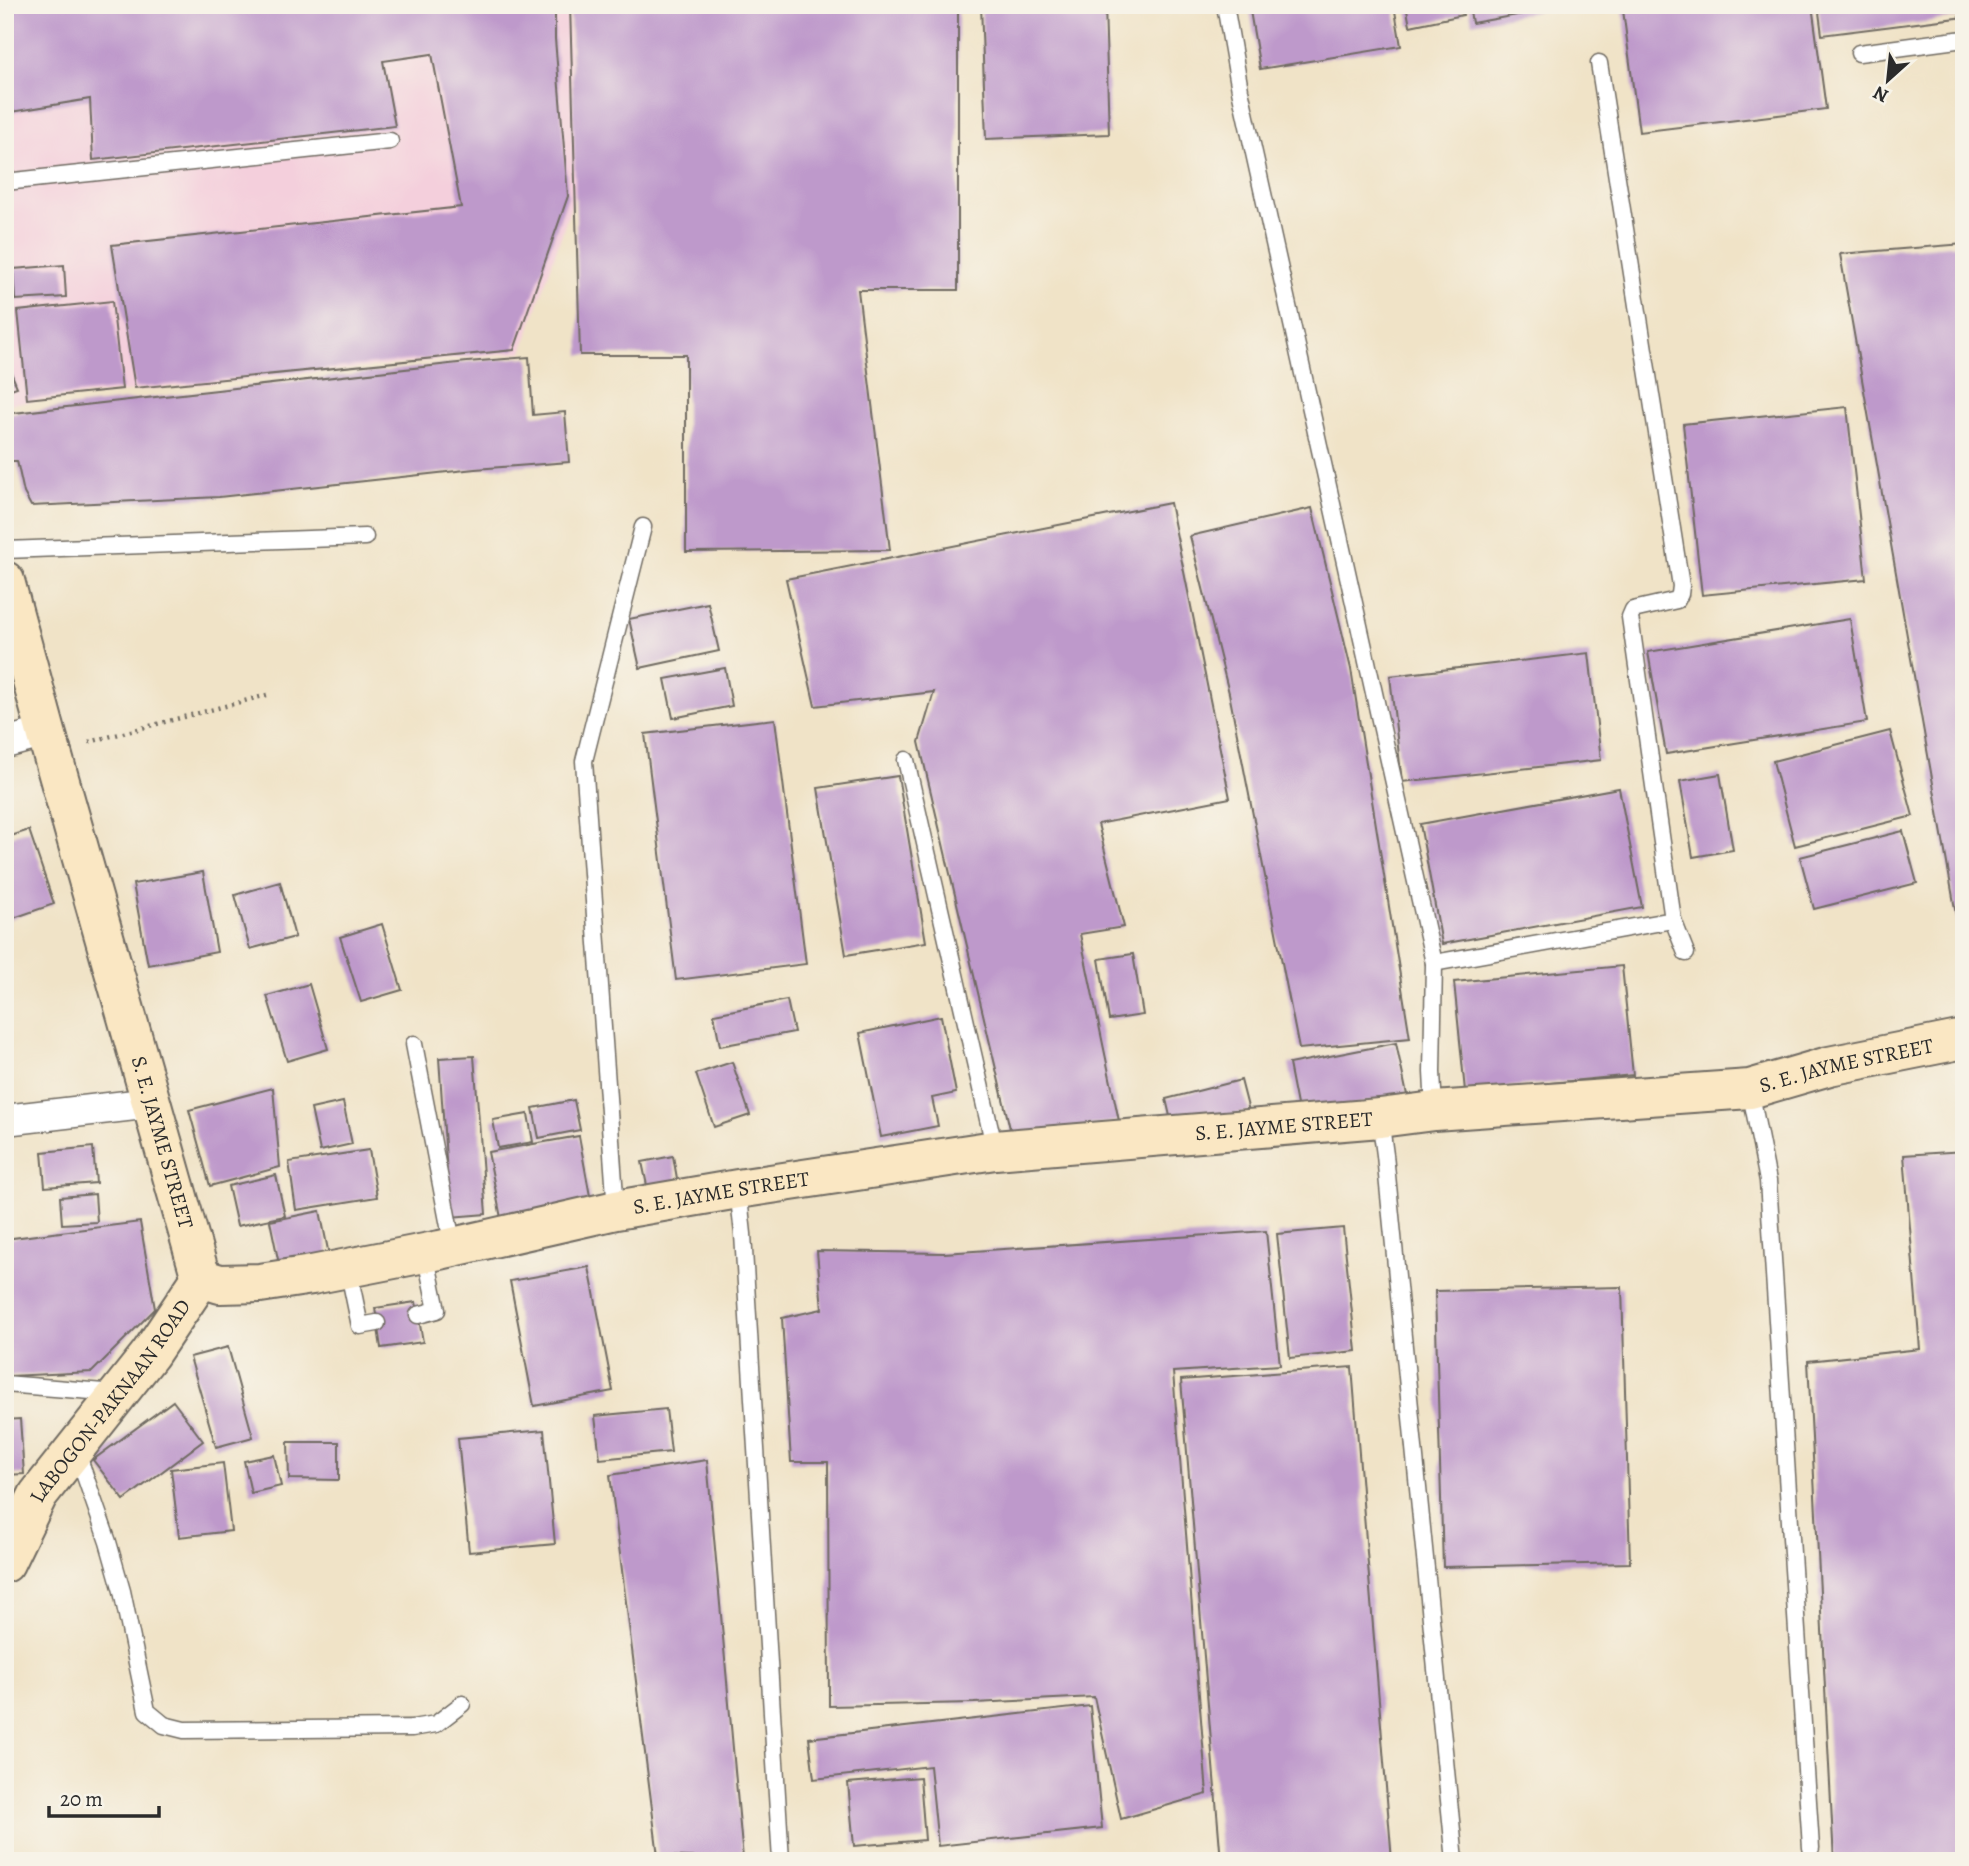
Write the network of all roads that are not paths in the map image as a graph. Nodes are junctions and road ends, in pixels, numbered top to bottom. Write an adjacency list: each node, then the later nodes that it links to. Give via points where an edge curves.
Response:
1 (1225, 5): 16 (lane, via 1243,104)
2 (1964, 39): 3 (lane)
3 (1859, 53)
4 (1599, 63): 14 (lane, via 1681,586 1676,600 1633,610 1630,617)
5 (390, 141): 6 (lane)
6 (5, 182)
7 (643, 527): 26 (lane, via 584,761)
8 (365, 537): 9 (lane)
9 (5, 550)
10 (5, 580): 11 (street, S. E. JAYME STREET)
11 (49, 742): 12 (street); 20 (street, S. E. JAYME STREET)
12 (5, 743)
13 (906, 760): 24 (lane)
14 (1672, 920): 15 (lane); 16 (lane)
15 (1686, 953)
16 (1434, 963): 21 (lane)
17 (1964, 1039): 19 (street, S. E. JAYME STREET, via 1829,1066)
18 (414, 1044): 27 (lane)
19 (1751, 1089): 21 (street, S. E. JAYME STREET); 37 (lane, via 1768,1181)
20 (152, 1102): 23 (street); 29 (street, S. E. JAYME STREET)
21 (1434, 1111): 22 (street, S. E. JAYME STREET)
22 (1380, 1118): 24 (street, S. E. JAYME STREET); 39 (lane)
23 (5, 1120)
24 (995, 1150): 25 (street, S. E. JAYME STREET)
25 (738, 1189): 26 (street, S. E. JAYME STREET); 38 (lane)
26 (616, 1210): 27 (street, S. E. JAYME STREET)
27 (439, 1250): 28 (street, S. E. JAYME STREET); 30 (lane, via 437,1310)
28 (348, 1268): 29 (street, S. E. JAYME STREET, via 260,1283 220,1284); 31 (lane, via 360,1326)
29 (201, 1278): 33 (street, LABOGON-PAKNAAN ROAD)
30 (418, 1315)
31 (377, 1323)
32 (5, 1384): 33 (lane)
33 (119, 1394): 34 (street, LABOGON-PAKNAAN ROAD)
34 (76, 1449): 35 (street, LABOGON-PAKNAAN ROAD, via 38,1495); 36 (lane, via 122,1591 147,1711 164,1726 184,1730 412,1728 436,1724)
35 (5, 1563)
36 (462, 1704)
37 (1811, 1848)
38 (781, 1861)
39 (1455, 1861)

